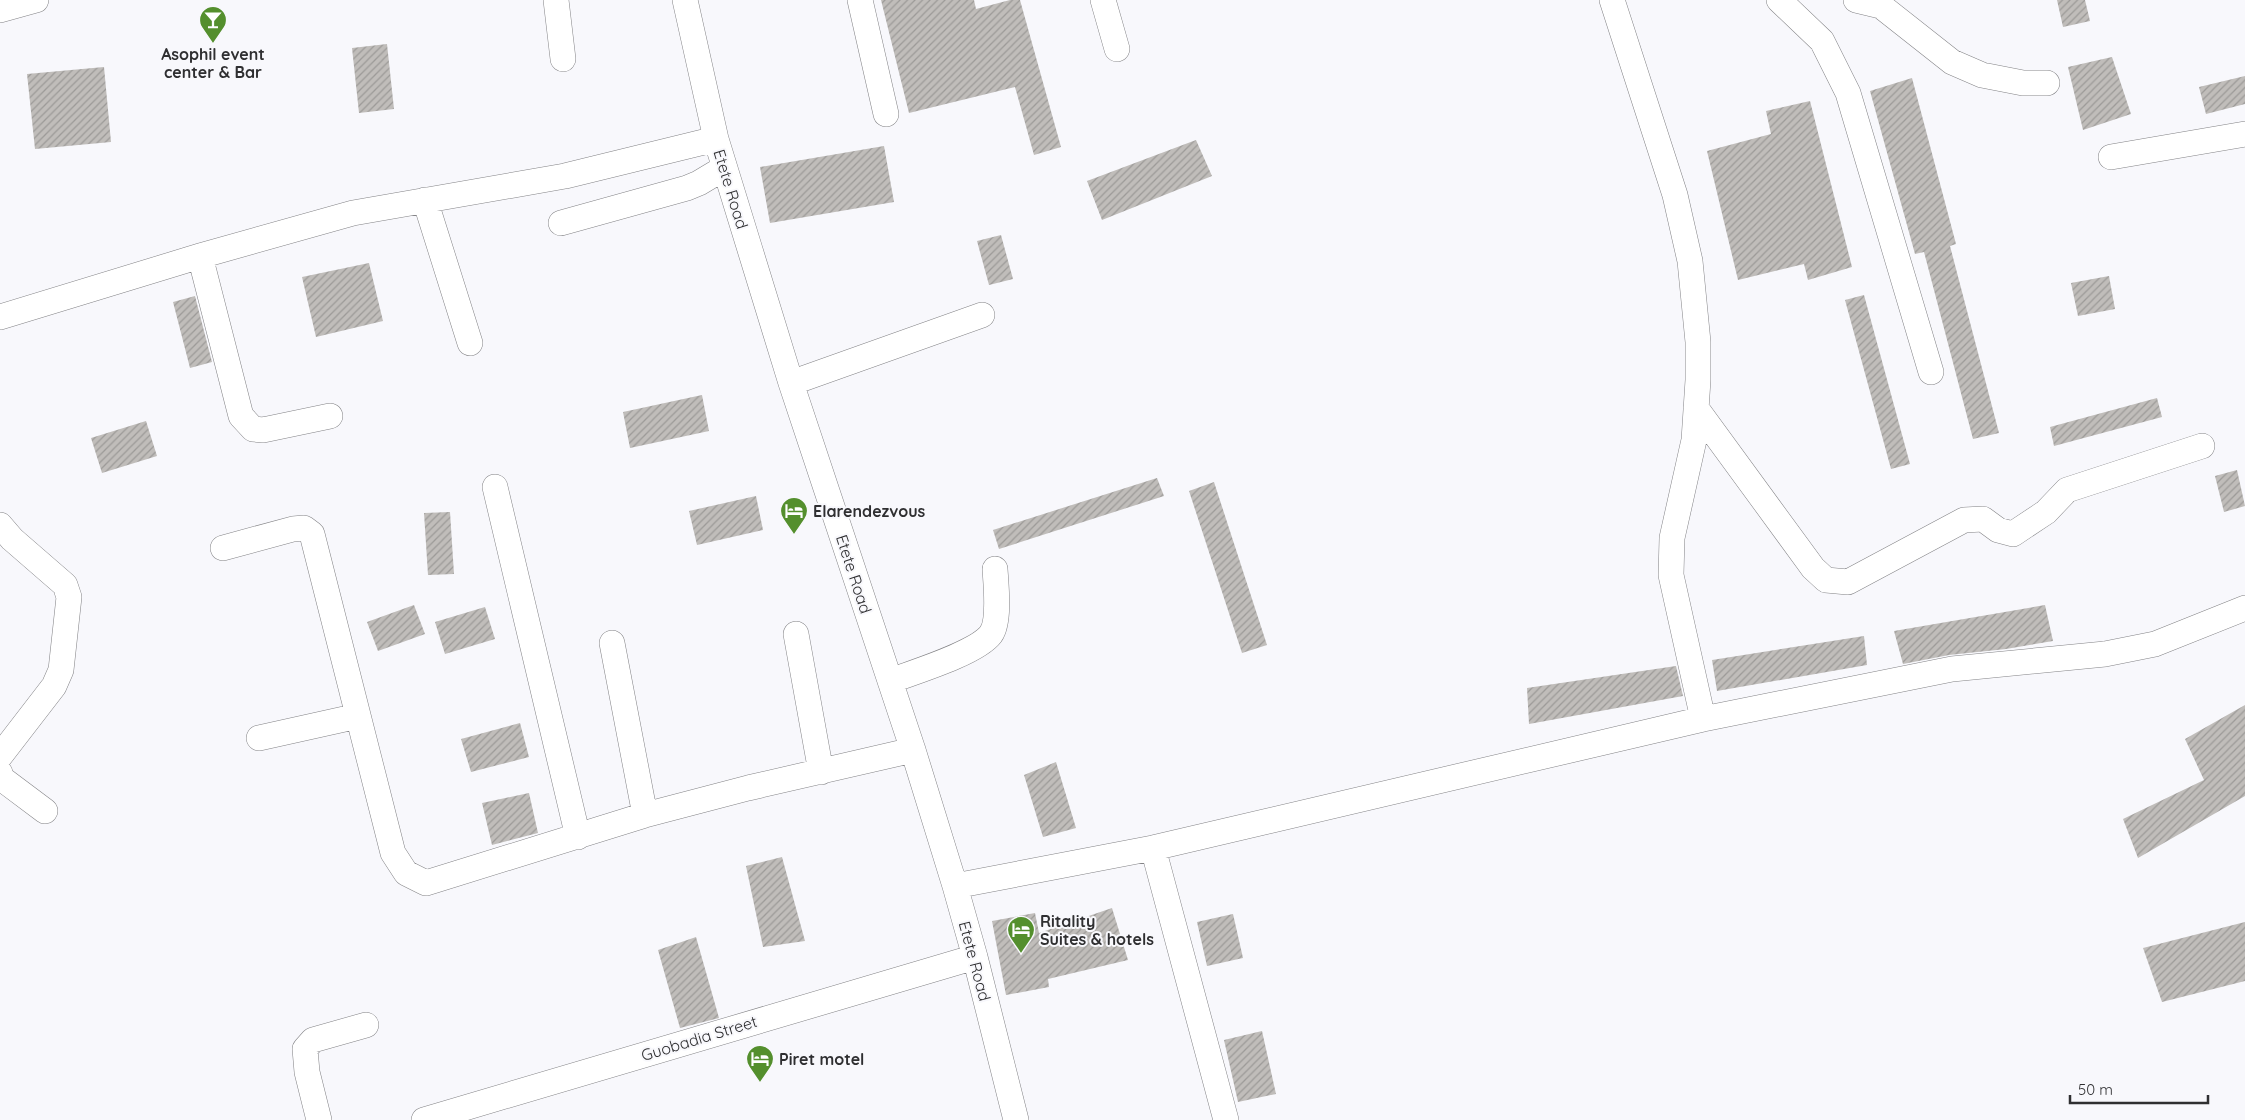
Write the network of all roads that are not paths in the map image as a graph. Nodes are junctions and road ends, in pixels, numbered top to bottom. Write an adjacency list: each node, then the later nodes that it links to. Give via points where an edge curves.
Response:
1 (36, 0): 9 (street)
2 (556, 0): 11 (street)
3 (685, 0): 15 (street, Etete Road)
4 (860, 0): 13 (street)
5 (1103, 0): 10 (street)
6 (1612, 0): 26 (street, via 1675,194 1690,262 1698,342)
7 (1856, 0): 12 (street, via 1881,6 1952,62 1982,75 2023,83)
8 (1792, 2): 24 (street, via 1822,41 1848,93)
9 (0, 10)
10 (1117, 49)
11 (562, 60)
12 (2047, 83)
13 (886, 114)
14 (2245, 134): 16 (street)
15 (716, 139): 17 (street, Etete Road); 18 (street, via 565,176)
16 (2111, 157)
17 (724, 168): 19 (street, via 687,188); 25 (street, Etete Road)
18 (425, 200): 20 (street, via 353,212); 23 (street)
19 (561, 224)
20 (200, 256): 22 (street); 27 (street, via 241,416 253,429 263,430)
21 (982, 315): 25 (street)
22 (0, 317)
23 (470, 343)
24 (1931, 372)
25 (791, 383): 36 (street, Etete Road)
26 (1696, 408): 28 (street, via 1813,568 1826,580 1848,582 1964,520 1983,519 1998,530 2013,534 2046,512 2067,490); 38 (street, via 1694,440 1672,538 1671,575)
27 (330, 416)
28 (2202, 446)
29 (495, 487): 46 (street)
30 (0, 525): 41 (street, via 65,585 69,597 61,670 54,686)
31 (223, 548): 37 (street, via 293,529 304,528 312,534)
32 (995, 570): 36 (street, via 992,633 971,649)
33 (2245, 608): 38 (street, via 2155,644 2105,654 1952,669)
34 (796, 634): 43 (street)
35 (612, 643): 45 (street)
36 (890, 681): 40 (street, Etete Road)
37 (358, 716): 39 (street); 46 (street, via 393,853 406,873 426,883)
38 (1703, 720): 47 (street)
39 (259, 738)
40 (913, 750): 43 (street); 48 (street, Etete Road)
41 (0, 756)
42 (0, 772): 44 (street, via 1,778)
43 (821, 772): 45 (street)
44 (45, 811)
45 (645, 815): 46 (street)
46 (578, 837)
47 (1153, 848): 48 (street); 54 (street)
48 (955, 886): 49 (street, Etete Road)
49 (975, 956): 52 (street, Guobadia Street); 53 (street, Etete Road)
50 (366, 1025): 51 (street, via 324,1035 312,1040 305,1049)
51 (319, 1120)
52 (424, 1120)
53 (1016, 1120)
54 (1226, 1120)

